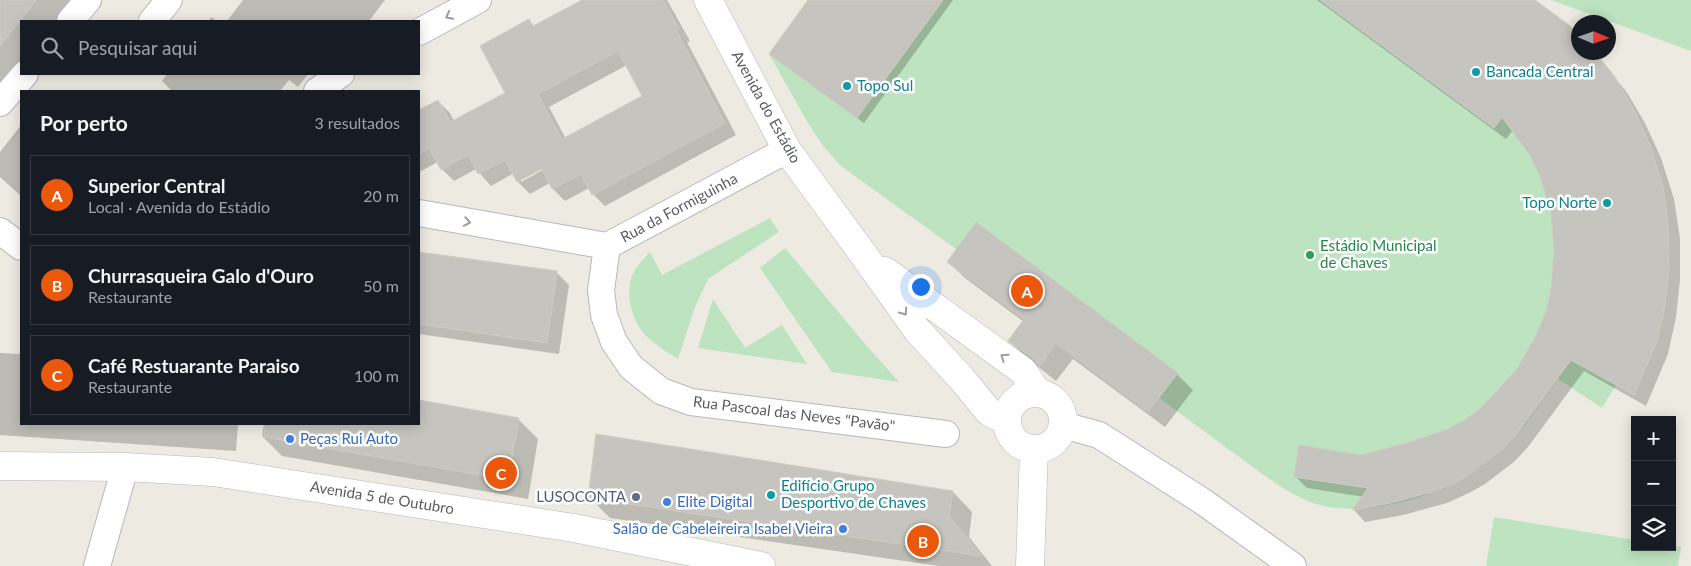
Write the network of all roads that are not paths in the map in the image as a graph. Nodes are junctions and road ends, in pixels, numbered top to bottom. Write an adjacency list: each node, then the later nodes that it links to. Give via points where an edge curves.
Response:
1 (88, 0): 5 (street)
2 (169, 0): 6 (street)
3 (478, 0): 7 (street, one-way to 7)
4 (708, 0): 12 (street, Avenida do Estádio)
5 (71, 20)
6 (153, 20)
7 (420, 31)
8 (24, 75): 11 (street)
9 (340, 75): 10 (street)
10 (318, 90)
11 (0, 103)
12 (787, 150): 16 (street, Rua da Formiguinha); 17 (street, Avenida do Estádio)
13 (420, 213): 16 (street, Rua da Formiguinha, one-way to 16)
14 (0, 231): 15 (street)
15 (20, 246)
16 (607, 246): 21 (street, Rua Pascoal das Neves "Pavão", via 601,290 604,316 614,342 631,367 661,391 691,402)
17 (866, 258): 18 (street, Avenida do Estádio, one-way to 17, via 1023,371); 19 (street, Avenida do Estádio, one-way to 19, via 917,330 990,412)
18 (1037, 392): 19 (street, via 1027,393 1012,403); 20 (street, Avenida do Estádio, via 1053,399 1059,406)
19 (1006, 420): 22 (street, via 1014,441)
20 (1063, 425): 22 (street, via 1053,443); 28 (street, via 1099,435 1202,501)
21 (946, 434)
22 (1034, 449): 27 (street)
23 (0, 466): 24 (street, Avenida 5 de Outubro)
24 (125, 467): 25 (street); 26 (street, Avenida 5 de Outubro, via 213,472 574,528)
25 (97, 566)
26 (761, 566)
27 (1030, 566)
28 (1293, 566)

